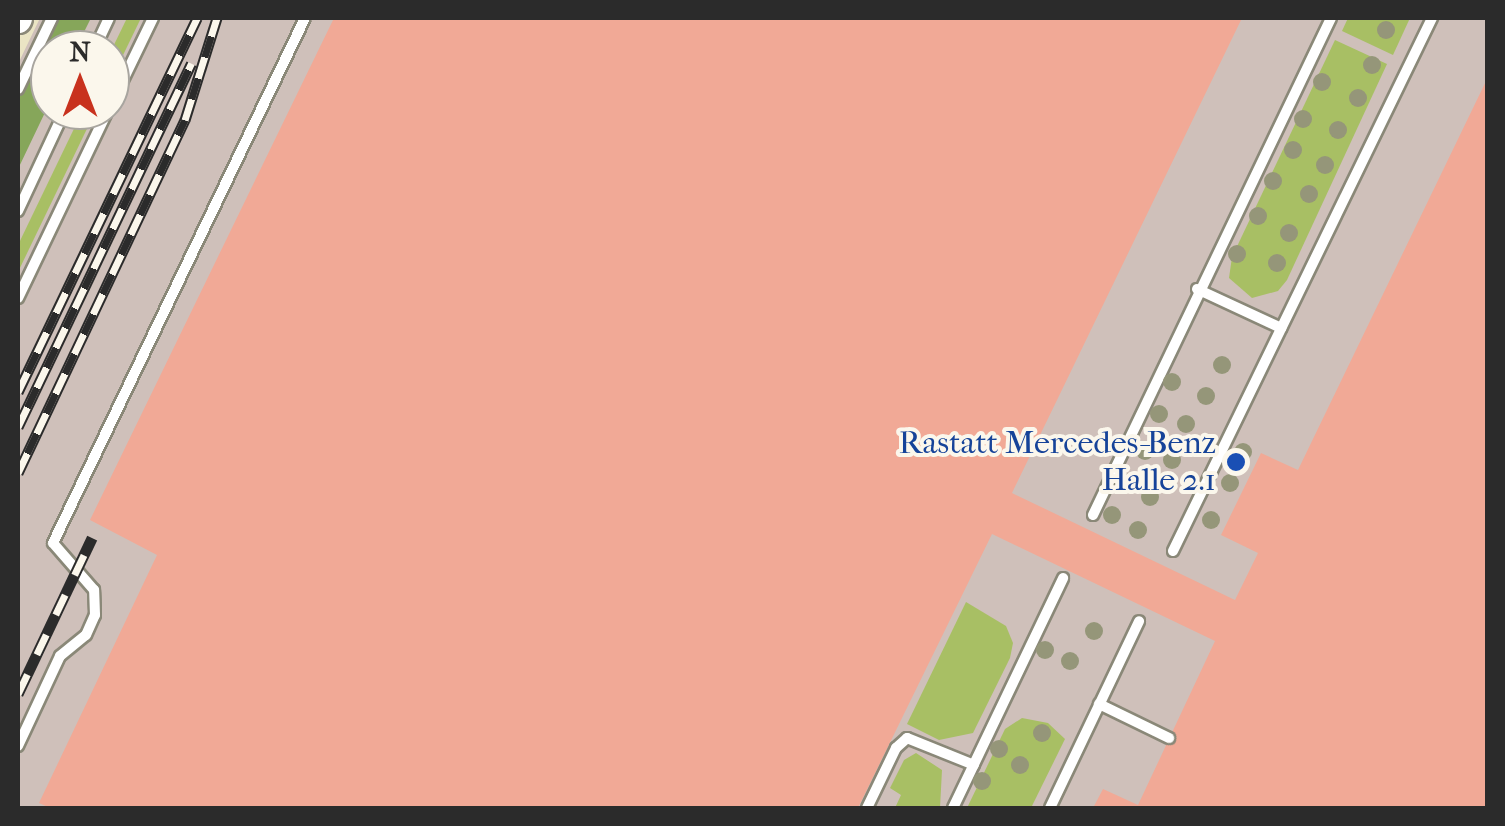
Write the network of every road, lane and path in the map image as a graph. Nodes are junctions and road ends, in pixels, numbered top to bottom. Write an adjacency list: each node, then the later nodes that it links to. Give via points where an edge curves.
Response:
1 (52, 18): 7 (lane)
2 (153, 18): 6 (lane)
3 (305, 18): 20 (lane, via 53,543 94,590 96,615 86,635 60,656)
4 (1331, 18): 11 (lane)
5 (1432, 18): 13 (lane)
6 (130, 65)
7 (18, 89)
8 (56, 130): 10 (lane)
9 (98, 130): 12 (lane)
10 (18, 211)
11 (1197, 289): 13 (lane); 14 (lane)
12 (18, 298)
13 (1282, 328): 15 (lane)
14 (1093, 515)
15 (1173, 551)
16 (1063, 578): 21 (lane)
17 (1139, 621): 18 (lane)
18 (1099, 704): 19 (lane); 24 (lane)
19 (1169, 738)
20 (18, 746)
21 (974, 765): 22 (lane, via 907,738); 23 (lane)
22 (867, 808)
23 (954, 808)
24 (1050, 808)

